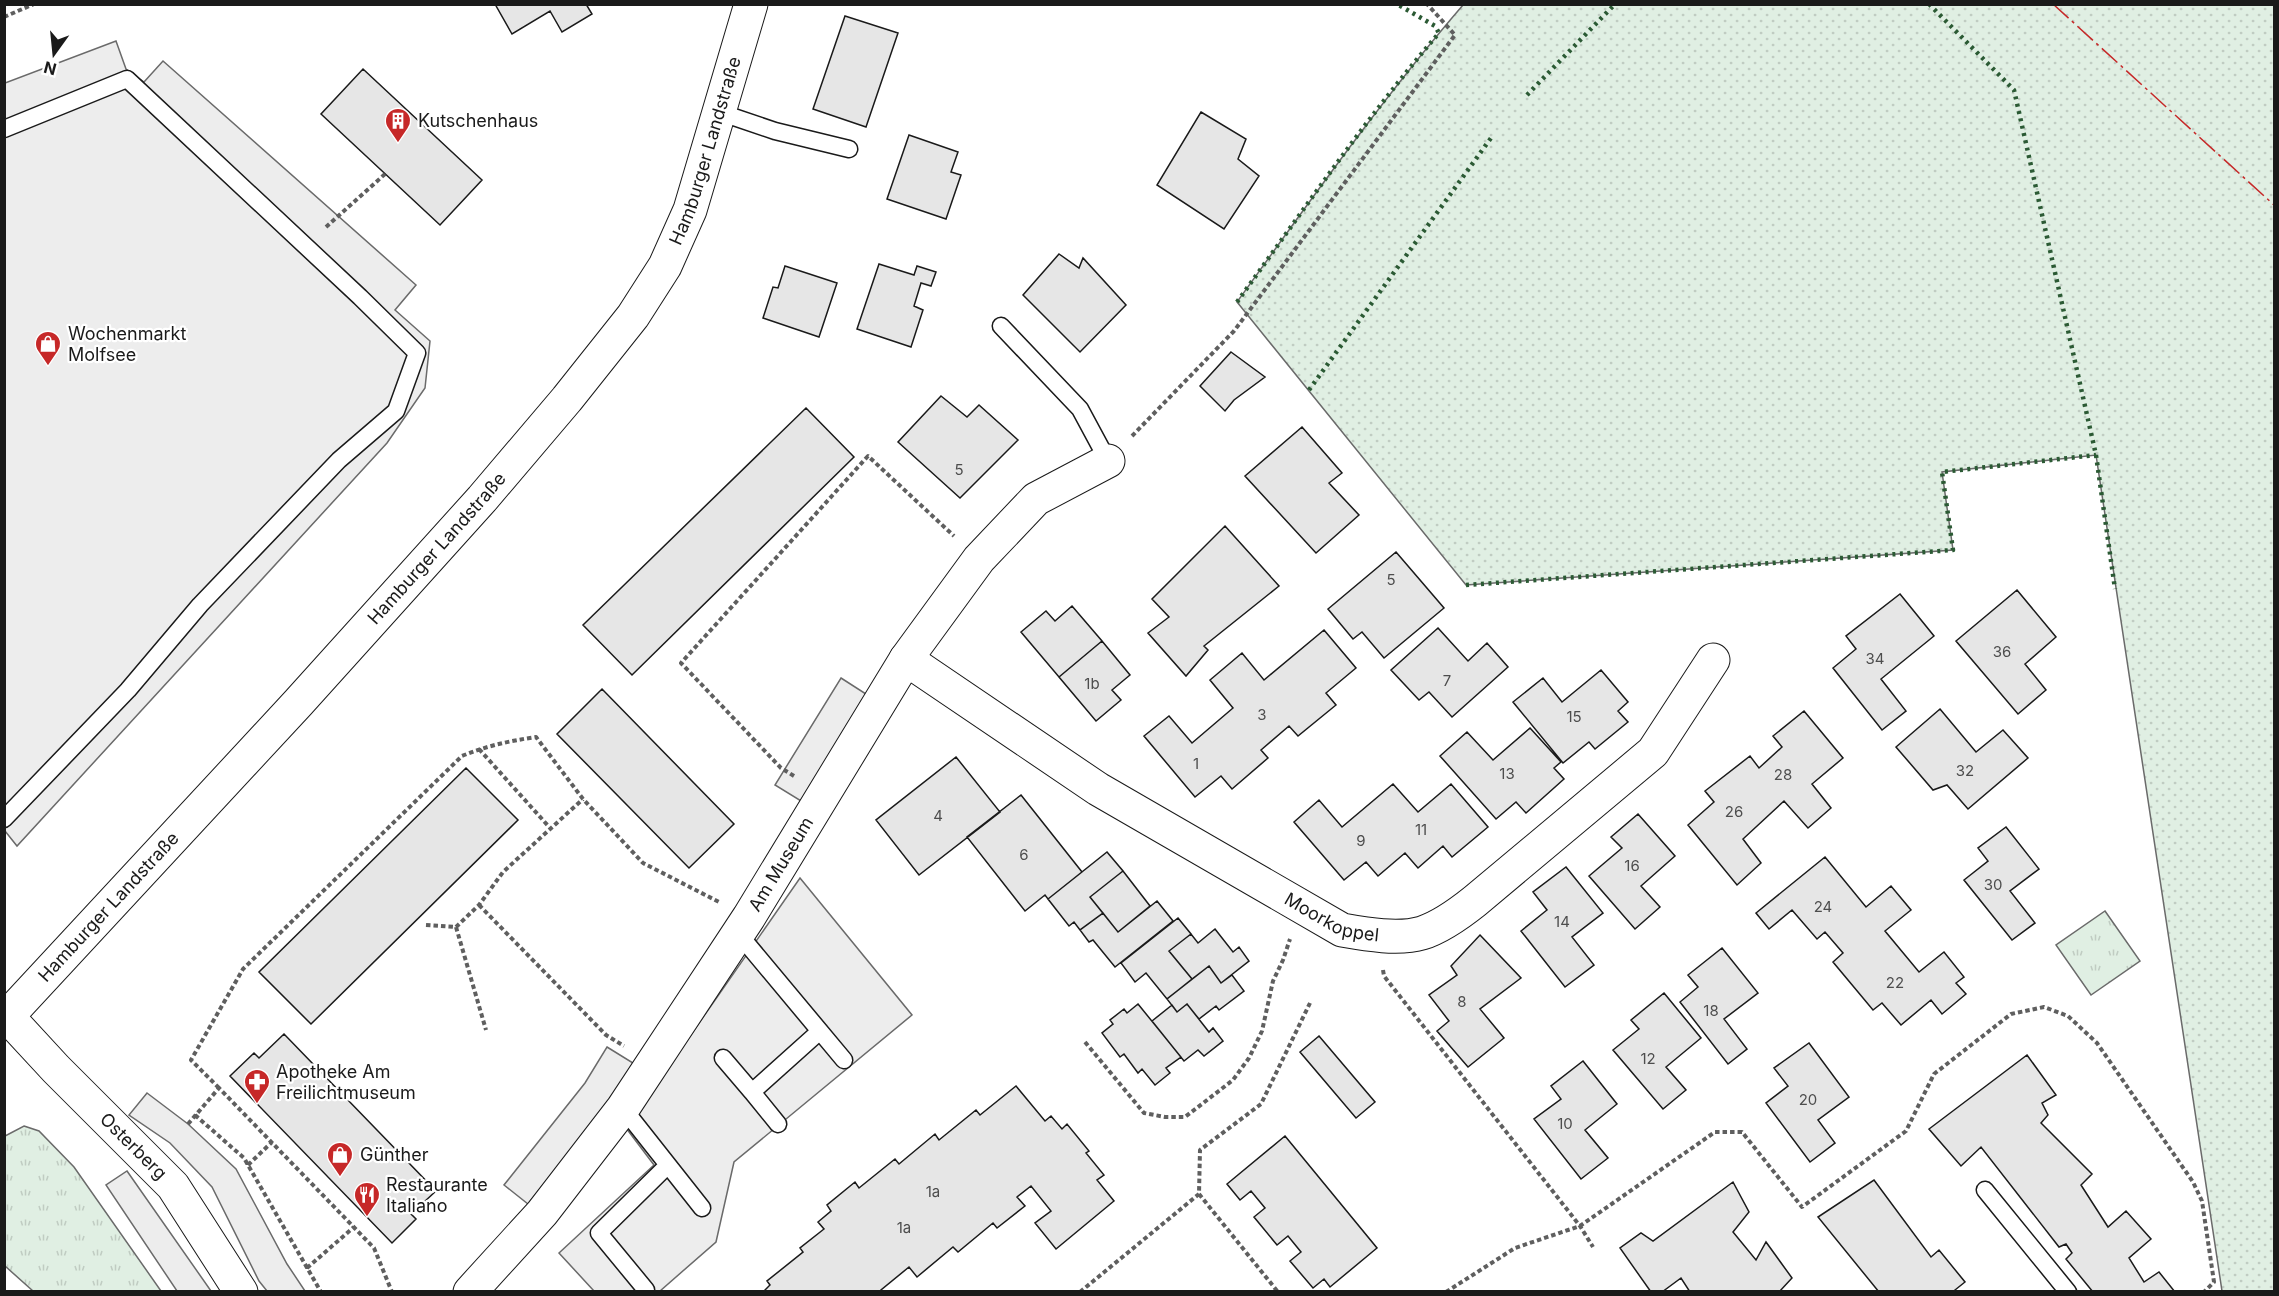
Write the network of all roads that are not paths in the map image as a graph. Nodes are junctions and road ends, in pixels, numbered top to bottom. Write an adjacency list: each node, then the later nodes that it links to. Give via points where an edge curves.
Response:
1 (751, 4): 2 (street, Hamburger Landstraße)
2 (720, 112): 4 (lane, via 775,131); 11 (street, Hamburger Landstraße, via 690,210 665,266 633,316 482,499)
3 (4, 129): 9 (lane, via 127,79 417,353 396,411 314,486)
4 (849, 149)
5 (1001, 326): 6 (lane, via 1080,409)
6 (1108, 461): 7 (street, Am Museum, via 1036,499 979,559)
7 (906, 659): 8 (street, Moorkoppel, via 1098,789 1342,930 1377,936 1422,933 1475,901 1653,752); 10 (street, Am Museum)
8 (1713, 660)
9 (4, 819)
10 (743, 925): 12 (lane); 16 (street, Am Museum)
11 (6, 1018): 22 (street, Osterberg, via 173,1186)
12 (820, 1031): 14 (lane); 15 (lane)
13 (723, 1058): 15 (lane)
14 (844, 1060)
15 (752, 1092): 17 (lane)
16 (623, 1108): 18 (lane); 23 (street, Am Museum, via 542,1213)
17 (778, 1124)
18 (668, 1165): 20 (lane); 21 (lane, via 599,1233)
19 (1985, 1191): 24 (lane)
20 (702, 1208)
21 (646, 1290)
22 (241, 1292)
23 (470, 1292)
24 (2068, 1292)

